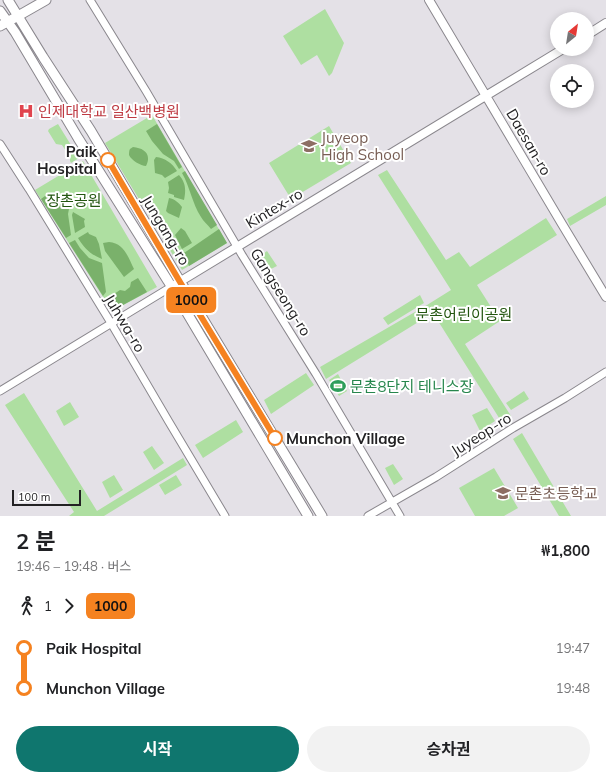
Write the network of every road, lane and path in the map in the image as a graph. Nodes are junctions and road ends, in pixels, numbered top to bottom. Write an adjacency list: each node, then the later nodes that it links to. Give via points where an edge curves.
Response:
1 (20, 0): 5 (main road)
2 (46, 0): 7 (main road)
3 (90, 0): 14 (street, Gangseong-ro)
4 (429, 0): 12 (main road, Daesan-ro)
5 (10, 3): 6 (main road); 7 (main road, Jungang-ro)
6 (0, 12): 9 (main road, Jungang-ro)
7 (18, 16): 9 (main road); 15 (main road, Jungang-ro, via 91,131)
8 (606, 23): 10 (main road)
9 (4, 24): 16 (main road, Jungang-ro, via 15,32)
10 (594, 31)
11 (552, 56): 12 (main road, Kintex-ro)
12 (486, 96): 14 (main road, Kintex-ro); 17 (main road, Daesan-ro)
13 (0, 144): 18 (street, Juhwa-ro)
14 (238, 247): 15 (main road, Kintex-ro); 21 (street, Gangseong-ro)
15 (180, 282): 16 (main road, Kintex-ro); 24 (main road, Jungang-ro)
16 (172, 287): 18 (street, Kintex-ro); 23 (main road, Jungang-ro)
17 (606, 297)
18 (111, 323): 20 (street, Kintex-ro); 22 (street, Juhwa-ro)
19 (606, 372): 21 (street, Juyeop-ro)
20 (0, 391)
21 (392, 502): 25 (street, Juyeop-ro); 26 (street, Gangseong-ro)
22 (225, 516)
23 (308, 516)
24 (322, 516)
25 (368, 516)
26 (400, 516)

